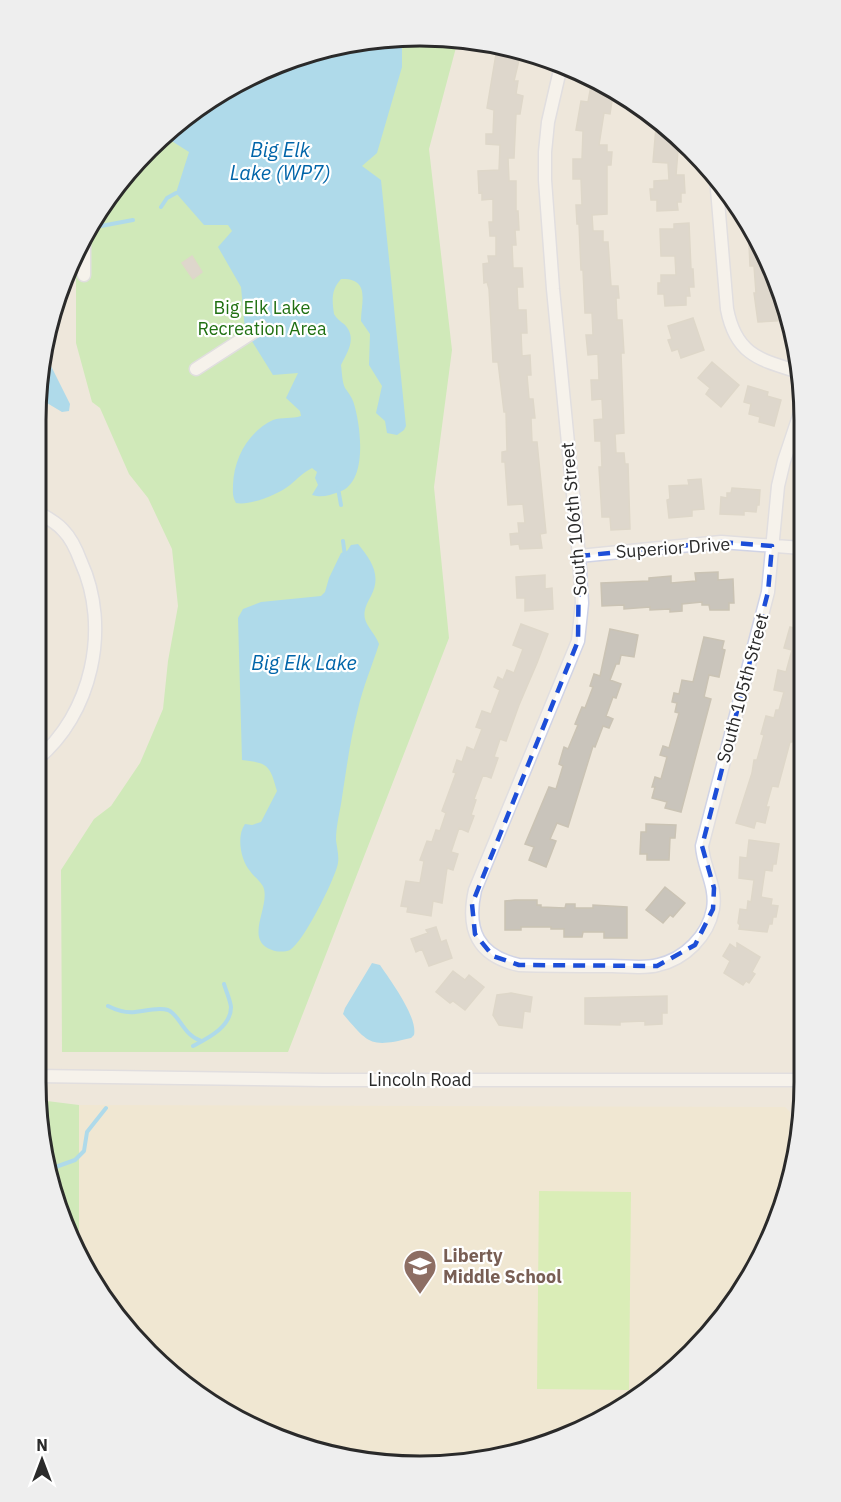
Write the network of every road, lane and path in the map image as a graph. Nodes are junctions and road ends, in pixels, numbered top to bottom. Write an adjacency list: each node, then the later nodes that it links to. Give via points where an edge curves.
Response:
1 (559, 73): 12 (street, South 106th Street, via 548,122 544,180)
2 (717, 194): 7 (street, via 730,327 748,351)
3 (84, 257): 4 (street)
4 (84, 275)
5 (261, 327): 6 (street)
6 (196, 369)
7 (791, 369)
8 (794, 431): 10 (street, South 105th Street, via 778,486)
9 (46, 517): 13 (street, via 65,531 87,574 94,627 93,661 84,693 68,724)
10 (772, 546): 11 (street, Superior Drive); 12 (street, Superior Drive, via 721,542); 14 (street, South 105th Street, via 768,592 702,846 702,858 714,888 713,909 695,945 680,957 657,966 519,966)
11 (794, 547)
12 (579, 556): 14 (street, South 106th Street, via 582,603 578,641 475,890 472,919)
13 (46, 752)
14 (483, 947)
15 (46, 1076): 16 (street, Lincoln Road)
16 (794, 1080)

